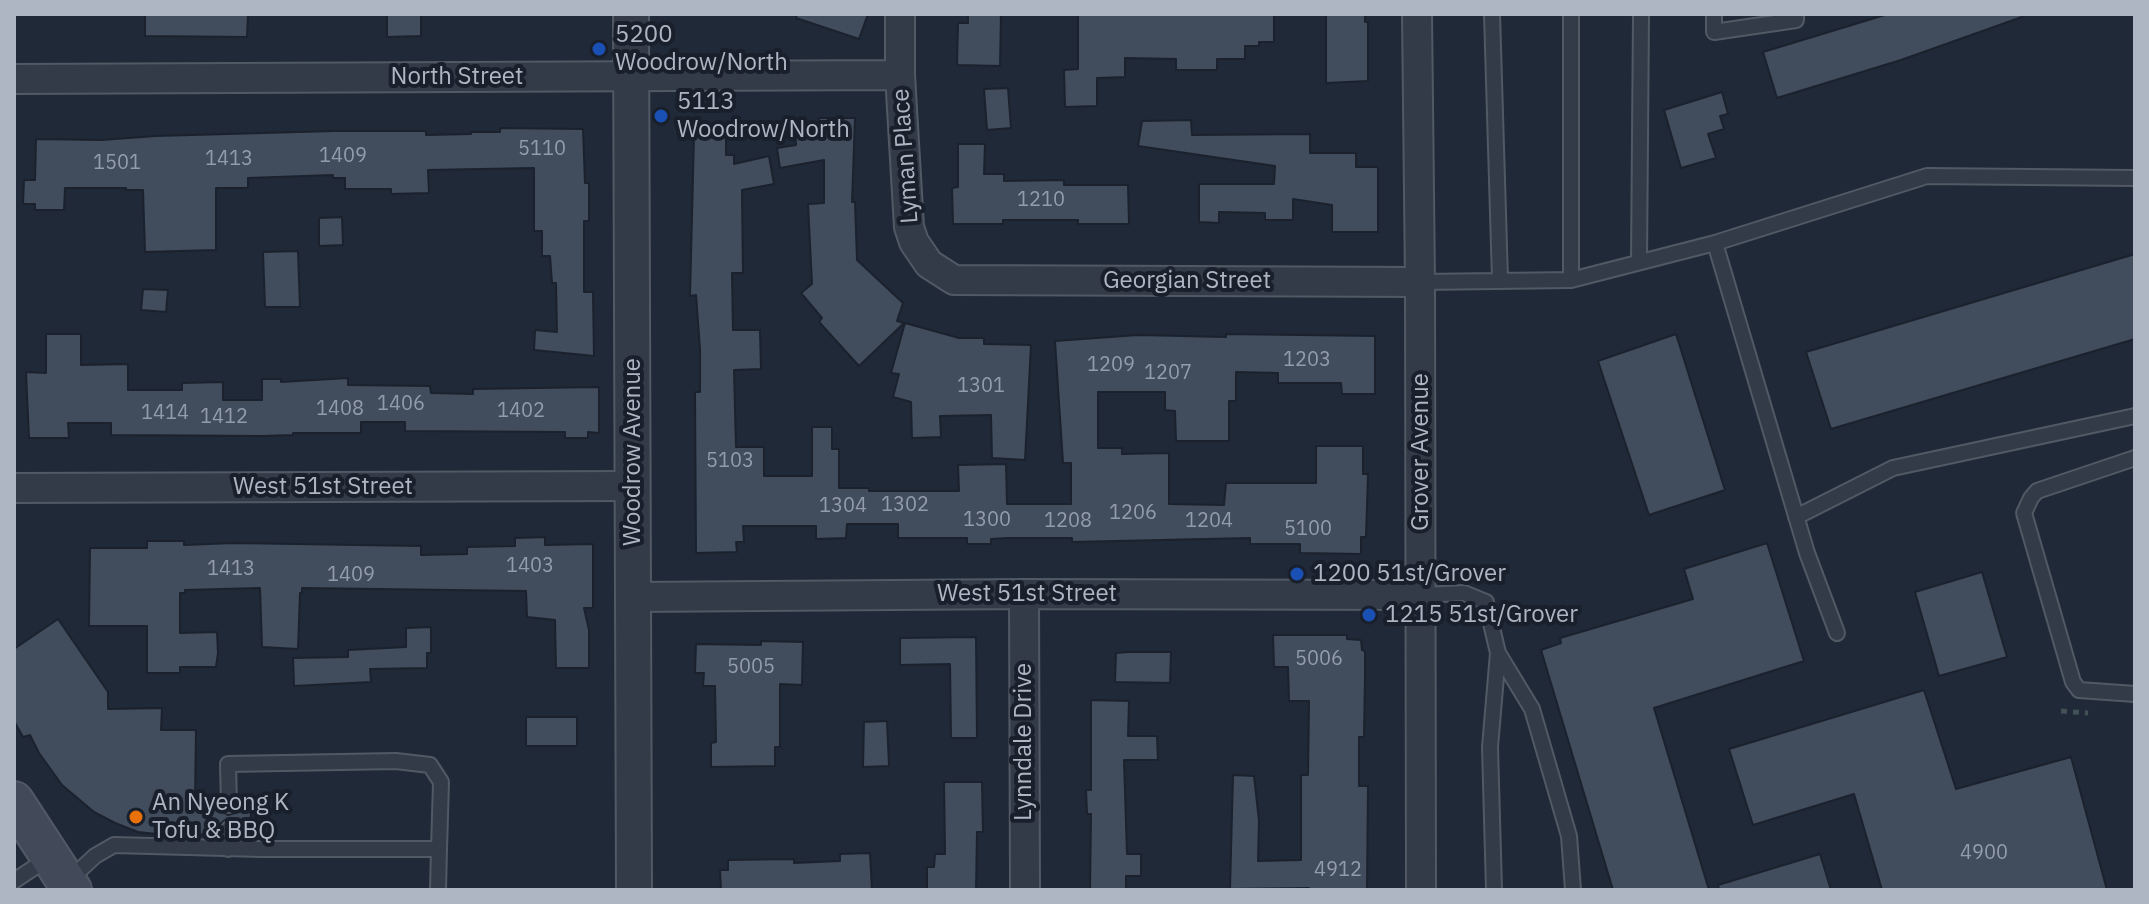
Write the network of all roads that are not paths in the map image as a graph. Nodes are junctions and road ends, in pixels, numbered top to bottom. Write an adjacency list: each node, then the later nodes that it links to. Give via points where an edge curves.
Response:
1 (631, 14): 10 (street, Woodrow Avenue)
2 (900, 14): 9 (street, Lyman Place)
3 (1417, 14): 18 (street, Grover Avenue)
4 (1492, 14): 16 (lane)
5 (1571, 14): 17 (lane)
6 (1641, 14): 14 (lane)
7 (1714, 14): 8 (lane, via 1714,32 1796,20)
8 (1796, 14)
9 (900, 75): 10 (street, North Street); 15 (street, Lyman Place, via 909,227 929,264)
10 (632, 76): 11 (street, North Street); 21 (street, Woodrow Avenue)
11 (14, 79)
12 (2135, 178): 13 (lane, via 1927,176)
13 (1715, 243): 14 (lane); 23 (lane)
14 (1639, 262): 17 (lane)
15 (954, 280): 18 (street, Georgian Street)
16 (1500, 280): 17 (lane); 18 (lane)
17 (1571, 280)
18 (1420, 282): 25 (street, Grover Avenue)
19 (2135, 416): 23 (lane, via 1893,468)
20 (2135, 458): 29 (lane, via 2037,491 2024,513 2073,682 2079,690)
21 (633, 486): 22 (street, West 51st Street); 26 (street, Woodrow Avenue)
22 (14, 488)
23 (1796, 517): 27 (lane)
24 (1024, 594): 25 (street, West 51st Street); 26 (street, West 51st Street); 39 (street, Lynndale Drive)
25 (1421, 595): 28 (lane, via 1464,593 1486,602); 40 (street, Grover Avenue)
26 (634, 597): 38 (street, Woodrow Avenue)
27 (1837, 633)
28 (1498, 653): 41 (lane, via 1490,747); 42 (lane, via 1532,709 1569,836)
29 (2135, 694)
30 (229, 805): 34 (lane, via 228,764 430,765 441,782)
31 (19, 819): 35 (main road)
32 (229, 829): 33 (lane)
33 (228, 849): 34 (lane); 35 (lane, via 114,845)
34 (439, 849): 37 (lane)
35 (63, 876): 36 (lane)
36 (14, 881)
37 (438, 890)
38 (634, 890)
39 (1025, 890)
40 (1421, 890)
41 (1494, 890)
42 (1573, 890)

